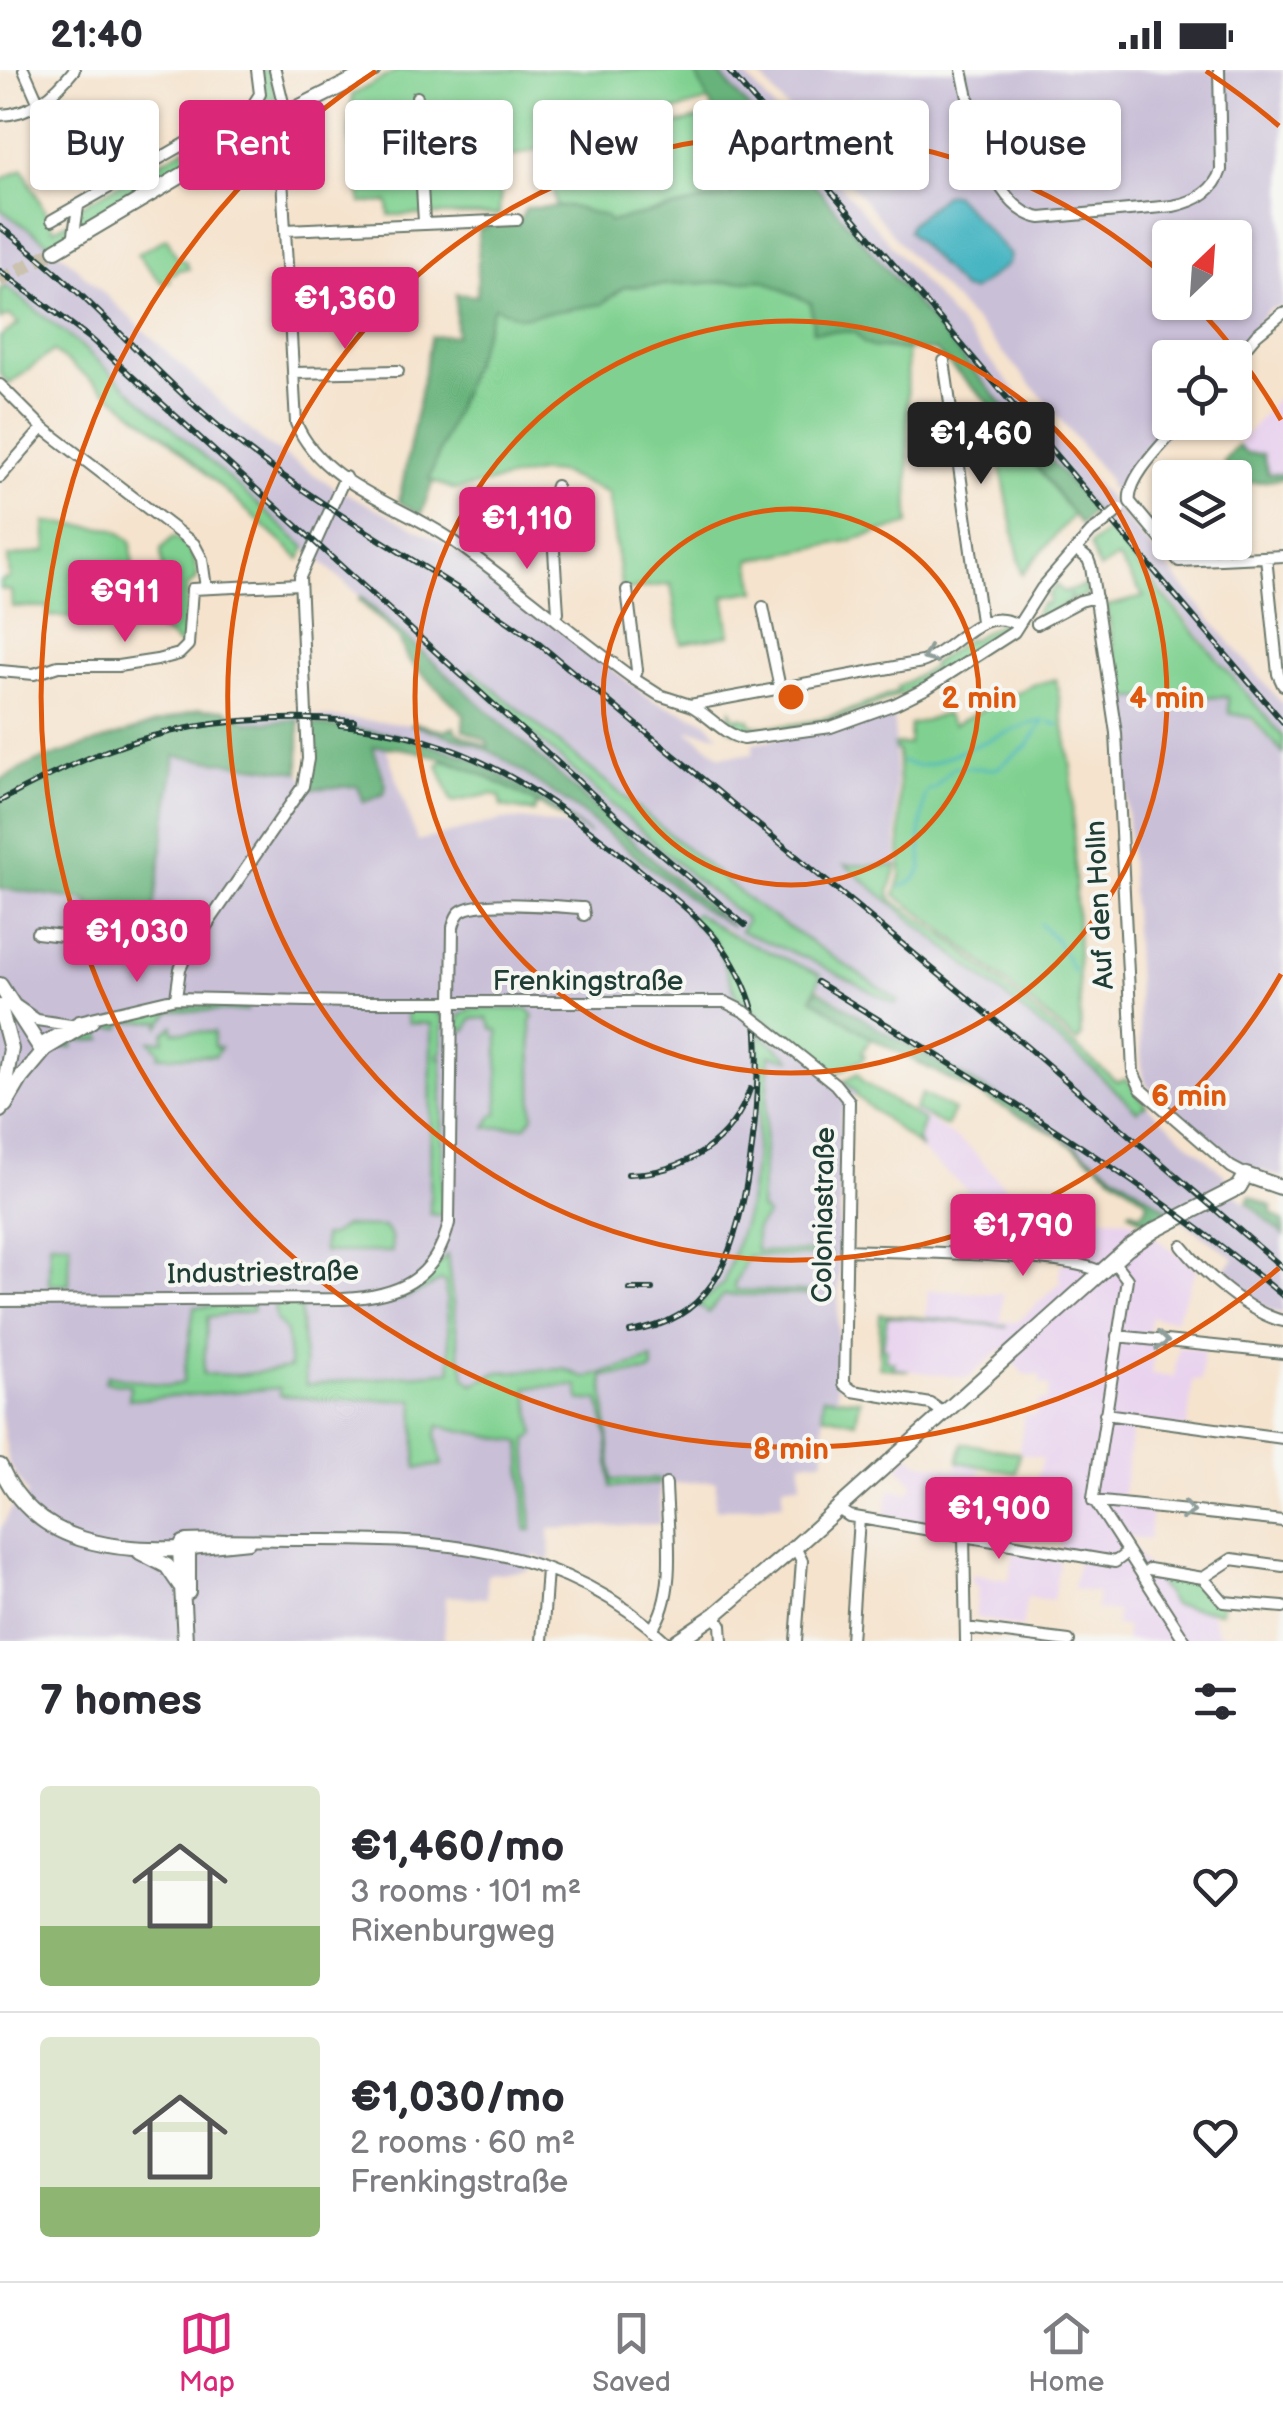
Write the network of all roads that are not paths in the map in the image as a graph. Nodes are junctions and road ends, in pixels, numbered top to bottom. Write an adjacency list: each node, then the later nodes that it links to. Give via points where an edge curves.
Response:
1 (24, 70): 9 (street)
2 (74, 70): 10 (street)
3 (257, 70): 17 (street, via 260,94 253,105)
4 (275, 70): 11 (street)
5 (962, 70): 6 (street, via 996,178 1014,205 1041,218 1172,206 1206,192 1220,170)
6 (1219, 70)
7 (369, 71): 12 (street)
8 (417, 97): 20 (street)
9 (37, 100)
10 (44, 100)
11 (282, 100)
12 (313, 100)
13 (30, 107): 14 (street)
14 (0, 115)
15 (179, 178): 22 (street)
16 (283, 190): 21 (street)
17 (78, 207): 18 (street); 22 (street)
18 (52, 220)
19 (517, 220): 20 (street)
20 (424, 222): 21 (street)
21 (286, 230): 28 (street)
22 (73, 241): 23 (street)
23 (56, 250)
24 (1283, 313): 25 (street)
25 (1252, 340)
26 (944, 361): 45 (street)
27 (398, 371): 28 (street)
28 (293, 373): 33 (street, via 300,435)
29 (0, 386): 30 (street)
30 (43, 428): 32 (street); 40 (street, via 194,544 202,559)
31 (1167, 440): 35 (street)
32 (0, 477)
33 (345, 477): 39 (street); 44 (street, via 449,538)
34 (556, 486): 44 (street)
35 (1125, 505): 36 (street, bridge); 38 (street, via 1179,561)
36 (1076, 548): 42 (street, Auf den Holln, via 1090,563); 46 (street)
37 (1283, 556): 38 (street)
38 (1266, 557): 50 (street)
39 (300, 584): 40 (street); 55 (street, via 308,759 303,786)
40 (201, 588): 48 (street, via 192,589 188,645 179,654 118,666 58,666 42,674)
41 (627, 590): 49 (street)
42 (1096, 598): 47 (street); 66 (street, Auf den Holln, via 1116,734 1133,1072 1141,1089)
43 (763, 607): 51 (street)
44 (555, 618): 49 (street)
45 (981, 621): 46 (street); 51 (street, one-way to 51, via 922,662)
46 (1018, 624): 52 (street, via 1006,639 912,696 831,727 744,738)
47 (1037, 624)
48 (0, 671)
49 (634, 679): 52 (street)
50 (1283, 684)
51 (780, 688): 52 (street)
52 (690, 705)
53 (584, 916): 58 (street, Frenkingstraße, via 583,908 559,906 462,910 453,927)
54 (37, 933): 55 (street)
55 (187, 954): 57 (street)
56 (0, 985): 60 (street)
57 (176, 998): 58 (street, Frenkingstraße); 61 (street, Frenkingstraße)
58 (451, 1002): 59 (street, Frenkingstraße); 72 (street, Industriestraße, via 449,1223 439,1254 409,1285 343,1299)
59 (725, 1002): 69 (street, Coloniastraße, bridge, via 847,1096)
60 (4, 1003): 62 (street, via 37,1020); 63 (street); 64 (street, via 12,1049)
61 (107, 1014): 62 (street, Frenkingstraße); 63 (street, Frenkingstraße)
62 (72, 1024): 63 (street, Frenkingstraße)
63 (39, 1048): 64 (street); 65 (street)
64 (4, 1087): 65 (street)
65 (0, 1112)
66 (1246, 1176): 67 (street, Auf den Holln); 70 (street, via 1239,1187 1154,1230)
67 (1283, 1188)
68 (1182, 1246): 73 (street, via 1255,1311)
69 (847, 1250): 71 (street, via 1030,1260); 76 (street, Coloniastraße, via 847,1389 931,1404)
70 (1113, 1261): 71 (street); 74 (street, via 1126,1279)
71 (1100, 1272): 76 (street)
72 (0, 1301)
73 (1283, 1321)
74 (1117, 1336): 75 (street, one-way to 75); 77 (street)
75 (1283, 1352)
76 (944, 1413): 82 (street)
77 (1105, 1414): 78 (street); 81 (street)
78 (1283, 1438)
79 (0, 1466): 86 (street, via 27,1508 60,1531)
80 (666, 1484): 100 (street, via 668,1593)
81 (1093, 1501): 84 (street, one-way to 84); 90 (street)
82 (838, 1509): 83 (street); 88 (street)
83 (859, 1518): 85 (street); 107 (street)
84 (1283, 1521)
85 (964, 1536): 90 (street, via 1114,1562); 99 (street)
86 (92, 1541): 87 (street); 89 (street)
87 (185, 1546): 89 (street); 92 (street, via 435,1542); 95 (street); 98 (street)
88 (796, 1547): 97 (street); 106 (street, via 802,1562)
89 (134, 1550): 95 (street, via 166,1566)
90 (1126, 1553): 110 (street)
91 (1283, 1566): 94 (street, via 1232,1559)
92 (547, 1569): 100 (street); 102 (street)
93 (1149, 1569): 94 (street)
94 (1203, 1578): 96 (street, via 1224,1602)
95 (180, 1586): 98 (street)
96 (1283, 1607)
97 (715, 1614): 104 (street); 105 (street)
98 (184, 1623): 101 (street)
99 (966, 1628): 108 (street); 109 (street)
100 (652, 1629): 103 (street)
101 (185, 1641)
102 (542, 1641)
103 (665, 1641)
104 (677, 1641)
105 (722, 1641)
106 (796, 1641)
107 (851, 1641)
108 (966, 1641)
109 (1069, 1641)
110 (1184, 1641)

